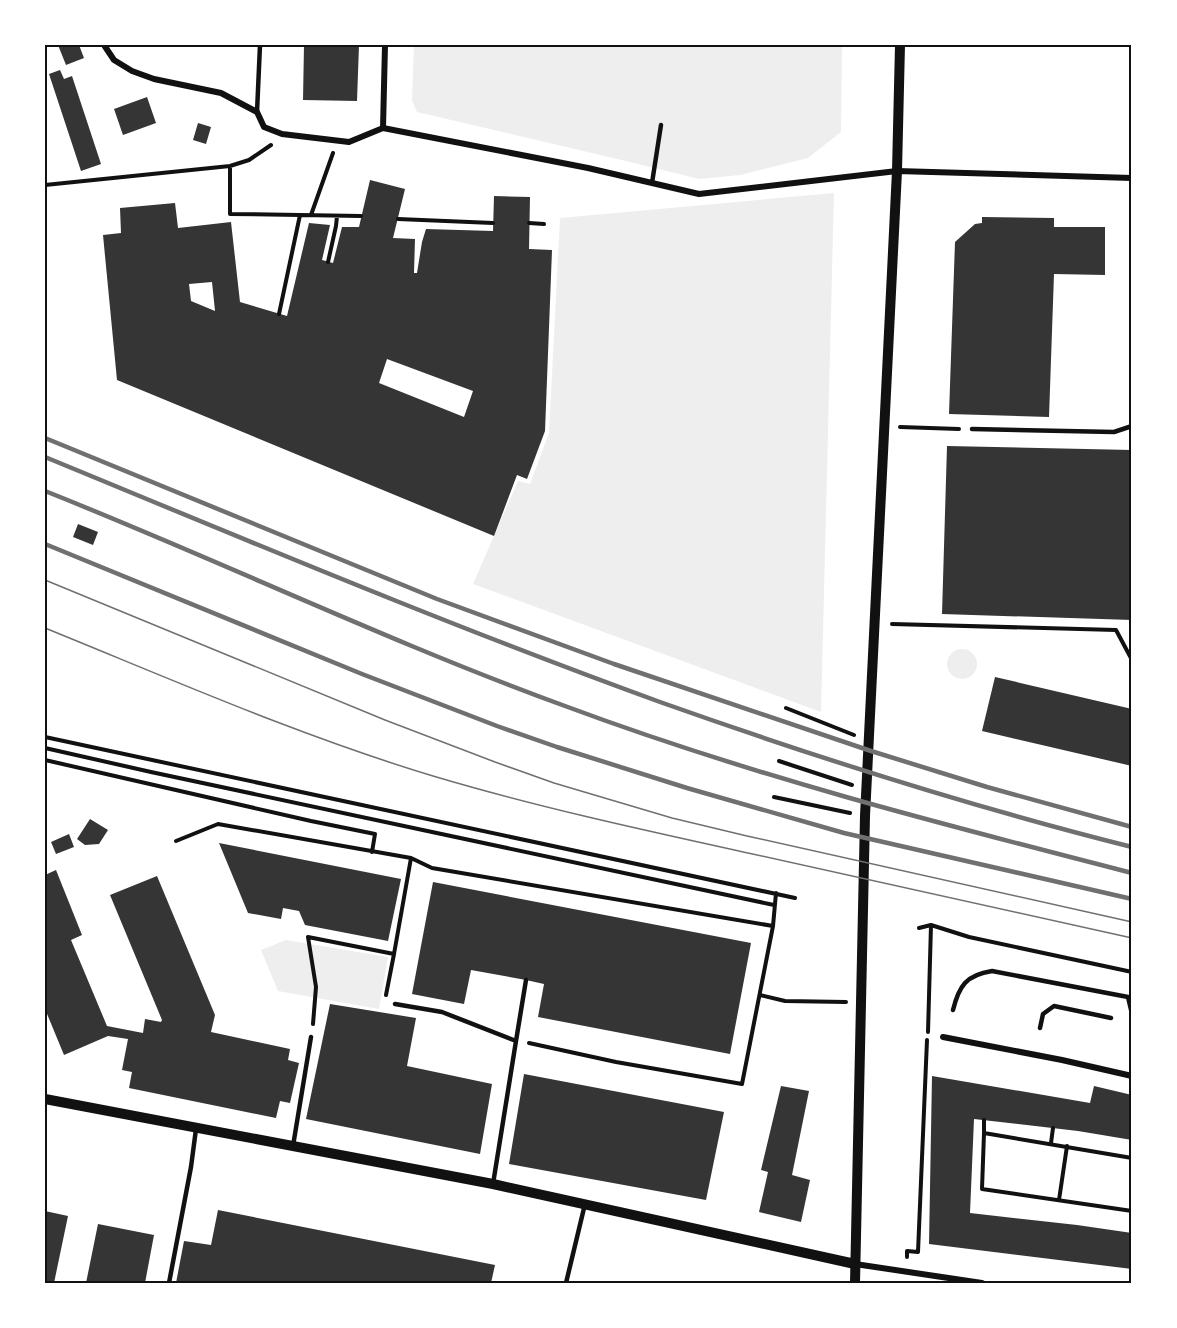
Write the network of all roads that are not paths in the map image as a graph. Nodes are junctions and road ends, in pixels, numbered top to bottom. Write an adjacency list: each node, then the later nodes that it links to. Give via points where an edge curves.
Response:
1 (104, 45): 5 (street, via 114,60 132,71 221,93)
2 (260, 45): 5 (lane)
3 (385, 45): 7 (street)
4 (900, 45): 8 (street)
5 (257, 112): 7 (street, via 264,127 282,134 337,141 349,142)
6 (661, 125): 10 (lane)
7 (383, 128): 10 (street)
8 (897, 171): 9 (street); 10 (street, via 699,194); 28 (street, via 869,735)
9 (1132, 178)
10 (652, 183)
11 (1132, 426): 12 (lane, via 1114,432)
12 (972, 429)
13 (526, 980): 21 (lane)
14 (395, 1004): 21 (lane, via 442,1012)
15 (953, 1010): 16 (lane, via 957,993 968,980 978,973 992,971 1128,998)
16 (1132, 1014)
17 (1111, 1018): 18 (lane, via 1054,1006 1042,1014)
18 (1040, 1028)
19 (311, 1037): 25 (lane)
20 (943, 1037): 22 (street)
21 (516, 1041): 26 (lane)
22 (1132, 1076)
23 (45, 1099): 24 (street)
24 (196, 1128): 25 (street); 29 (lane)
25 (293, 1146): 26 (street)
26 (492, 1184): 27 (street)
27 (585, 1204): 28 (street); 30 (lane)
28 (855, 1264): 31 (street); 32 (street)
29 (169, 1283)
30 (566, 1283)
31 (855, 1283)
32 (982, 1283)

